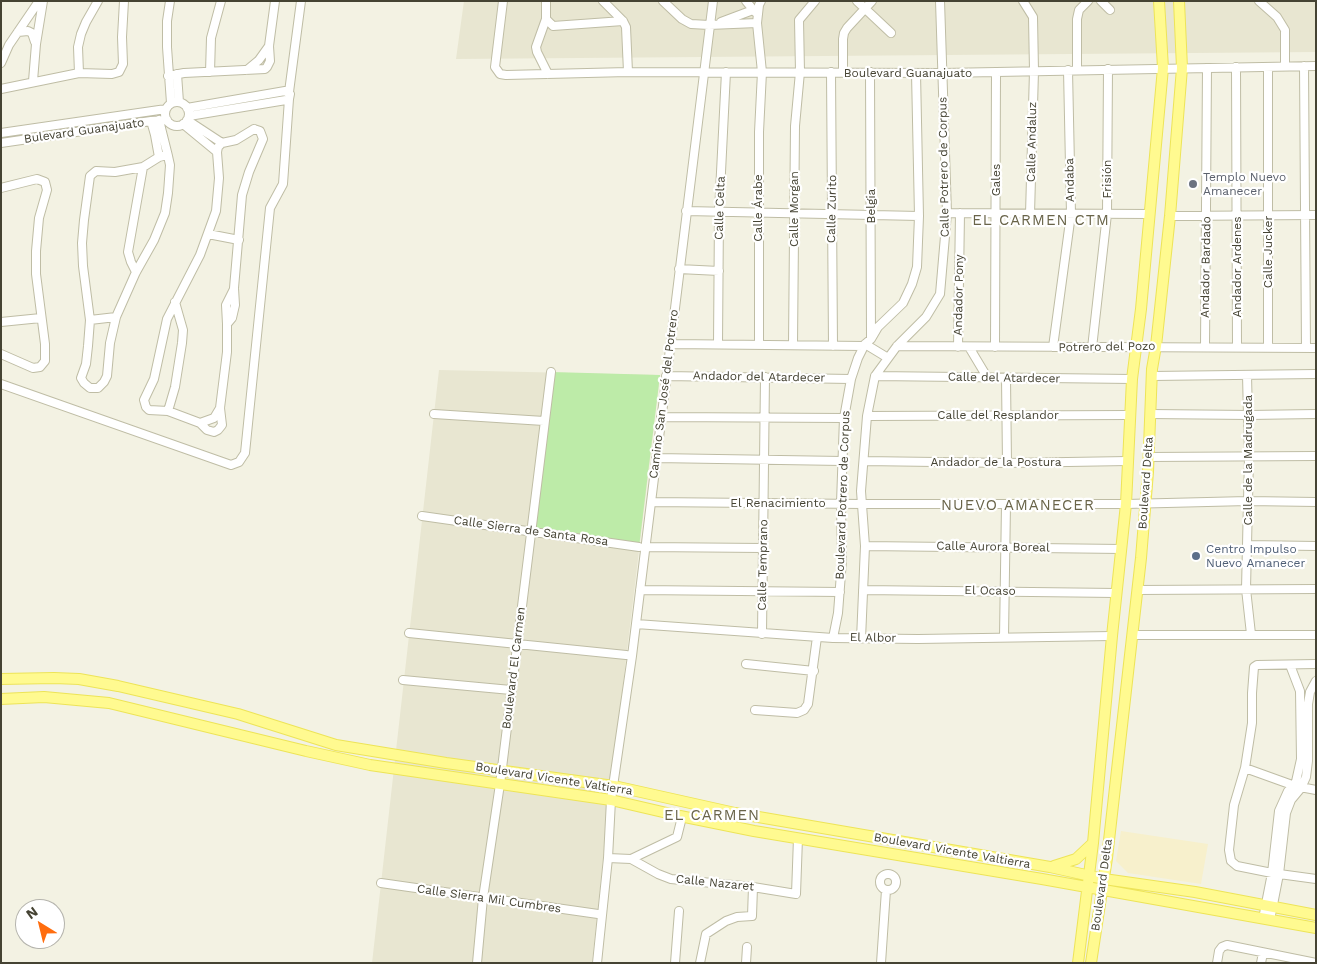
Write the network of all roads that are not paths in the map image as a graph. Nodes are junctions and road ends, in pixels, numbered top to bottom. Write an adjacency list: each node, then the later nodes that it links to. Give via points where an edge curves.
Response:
1 (39, 1): 32 (street)
2 (43, 1): 34 (street)
3 (98, 1): 59 (street, via 81,34)
4 (124, 1): 59 (street, via 122,69 112,74)
5 (170, 1): 63 (street)
6 (221, 1): 48 (street, via 211,38)
7 (276, 1): 48 (street, via 268,67)
8 (301, 1): 66 (street)
9 (503, 1): 62 (street, Boulevard Guanajuato, via 496,70 500,74)
10 (546, 1): 29 (street)
11 (603, 1): 30 (street)
12 (663, 1): 31 (street, via 686,22)
13 (713, 1): 31 (street, Camino San José del Potrero)
14 (746, 1): 28 (street)
15 (761, 1): 28 (street)
16 (815, 1): 53 (street, Calle Morgan, via 799,20)
17 (857, 1): 26 (street)
18 (872, 1): 26 (street)
19 (940, 1): 60 (street, Calle Potrero de Corpus)
20 (1023, 1): 47 (street, Calle Andaluz, via 1033,17)
21 (1088, 1): 46 (street, via 1079,10 1077,19)
22 (1101, 1): 27 (street)
23 (1160, 1): 41 (main road, Boulevard Delta)
24 (1179, 1): 42 (main road, Boulevard Delta)
25 (1259, 1): 36 (street, via 1277,16 1286,30)
26 (866, 9): 33 (street); 55 (street, via 844,33)
27 (1110, 10)
28 (756, 16): 31 (street); 31 (street); 52 (street, Calle Árabe)
29 (546, 18): 30 (street, via 553,26); 62 (street, via 536,52)
30 (624, 21): 49 (street)
31 (712, 25): 50 (street, Camino San José del Potrero)
32 (18, 32): 34 (street, via 32,33); 35 (street)
33 (891, 33)
34 (36, 44): 64 (street)
35 (1, 62)
36 (1285, 66): 37 (street, Boulevard Guanajuato); 40 (street, Boulevard Guanajuato)
37 (1304, 66): 38 (street, Boulevard Guanajuato); 97 (street)
38 (1316, 66)
39 (1236, 67): 40 (street, Boulevard Guanajuato); 43 (street, Boulevard Guanajuato); 95 (street, Andador Ardenes)
40 (1268, 67): 96 (street, Calle Jucker)
41 (1162, 68): 42 (street, Boulevard Guanajuato); 44 (street, Boulevard Guanajuato); 91 (main road, Boulevard Delta)
42 (1182, 68): 43 (street, Boulevard Guanajuato); 99 (main road, Boulevard Delta)
43 (1207, 68): 94 (street, Andador Bardado)
44 (1108, 69): 46 (street, Boulevard Guanajuato); 90 (street, Frisión)
45 (1068, 70): 46 (street, Boulevard Guanajuato); 47 (street, Boulevard Guanajuato); 89 (street, Andaba)
46 (1077, 70)
47 (1034, 71): 58 (street, Boulevard Guanajuato); 88 (street, Calle Andaluz)
48 (210, 72): 61 (street)
49 (628, 72): 50 (street, Boulevard Guanajuato); 62 (street, Boulevard Guanajuato)
50 (704, 72): 51 (street, Boulevard Guanajuato); 80 (street, Camino San José del Potrero)
51 (726, 72): 52 (street, Boulevard Guanajuato); 81 (street, Calle Celta)
52 (762, 72): 53 (street, Boulevard Guanajuato); 82 (street, Calle Árabe)
53 (800, 72): 54 (street, Boulevard Guanajuato); 85 (street, Calle Morgan, via 795,126)
54 (831, 72): 55 (street, Boulevard Guanajuato); 86 (street, Calle Zurito)
55 (843, 72): 56 (street, Boulevard Guanajuato)
56 (870, 72): 57 (street, Boulevard Guanajuato); 93 (street, Belgia)
57 (920, 72): 60 (street, Boulevard Guanajuato); 98 (street, Boulevard Potrero de Corpus)
58 (996, 72): 60 (street, Boulevard Guanajuato); 87 (street, Gales)
59 (79, 73): 64 (street)
60 (940, 73): 83 (street, Calle Potrero de Corpus)
61 (177, 74): 63 (street); 68 (street)
62 (548, 74)
63 (168, 76): 68 (street)
64 (33, 81): 65 (street)
65 (1, 89)
66 (289, 95): 67 (street, via 285,91); 69 (street); 142 (street, via 282,184 270,208 245,453 239,462 231,465)
67 (234, 99): 69 (street); 70 (street)
68 (172, 105): 70 (street); 71 (street); 72 (street, Bulevard Guanajuato)
69 (234, 109): 70 (street)
70 (186, 117): 71 (street, via 174,125); 74 (street); 75 (street)
71 (159, 120): 73 (street, Bulevard Guanajuato); 76 (street); 77 (street)
72 (1, 133)
73 (1, 143)
74 (222, 143): 75 (street); 101 (street, via 236,140 254,129 262,134 242,195)
75 (217, 152): 100 (street, via 218,194)
76 (168, 156): 77 (street); 104 (street, via 165,214)
77 (159, 157): 78 (street)
78 (142, 167): 104 (street, via 128,252); 108 (street, via 115,172 96,171 90,176 82,243)
79 (1, 188): 107 (street, via 37,179 43,180 47,186 36,234 36,274)
80 (686, 211): 81 (street); 102 (street, Camino San José del Potrero)
81 (719, 212): 82 (street); 103 (street, Calle Celta)
82 (758, 213): 85 (street); 113 (street, Calle Árabe)
83 (947, 213): 84 (street); 116 (street, Calle Potrero de Corpus, via 940,294 926,317)
84 (960, 213): 87 (street); 118 (street, Andador Pony)
85 (794, 214): 86 (street); 114 (street, Calle Morgan)
86 (832, 214): 93 (street); 115 (street, Calle Zurito)
87 (996, 214): 88 (street); 120 (street, Gales)
88 (1030, 214): 89 (street)
89 (1071, 214): 90 (street); 123 (street, Andaba)
90 (1107, 214): 91 (street); 124 (street, Frisión)
91 (1150, 214): 125 (main road, Boulevard Delta)
92 (1316, 214): 97 (street)
93 (871, 215): 98 (street); 110 (street, Belgia)
94 (1207, 215): 95 (street); 99 (street); 121 (street, Andador Bardado)
95 (1237, 215): 96 (street); 122 (street, Andador Ardenes)
96 (1268, 215): 97 (street); 126 (street, Calle Jucker)
97 (1305, 215): 127 (street)
98 (919, 216): 110 (street, Boulevard Potrero de Corpus, via 917,266 908,294)
99 (1170, 216): 117 (main road, Boulevard Delta)
100 (208, 234): 101 (street); 105 (street)
101 (239, 240): 143 (street, via 234,311 227,324)
102 (679, 269): 103 (street); 111 (street, Camino San José del Potrero)
103 (719, 271): 112 (street, Calle Celta)
104 (136, 272): 106 (street)
105 (175, 302): 144 (street, via 183,330 175,387); 144 (street, via 166,319 154,379 144,400 149,410)
106 (116, 317): 108 (street); 108 (street, via 107,376 102,386 94,389 81,378 87,358)
107 (42, 318): 109 (street); 129 (street, via 45,361 40,368)
108 (90, 320)
109 (1, 322)
110 (867, 343): 115 (street); 130 (street); 139 (street, Boulevard Potrero de Corpus)
111 (671, 344): 112 (street); 134 (street, Camino San José del Potrero)
112 (718, 344): 113 (street)
113 (759, 345): 114 (street)
114 (793, 345): 115 (street)
115 (833, 346)
116 (897, 346): 118 (street, Potrero del Pozo); 130 (street, Calle Potrero de Corpus)
117 (1156, 346): 121 (street, Potrero del Pozo); 125 (street, Potrero del Pozo); 136 (main road, Boulevard Delta)
118 (958, 347): 119 (street, Potrero del Pozo)
119 (969, 347): 120 (street, Potrero del Pozo); 138 (street)
120 (995, 347): 123 (street, Potrero del Pozo)
121 (1204, 347): 122 (street, Potrero del Pozo)
122 (1236, 347): 126 (street, Potrero del Pozo)
123 (1053, 348): 124 (street, Potrero del Pozo)
124 (1092, 348): 125 (street, Potrero del Pozo)
125 (1136, 348): 141 (main road, Boulevard Delta)
126 (1268, 348): 127 (street, Potrero del Pozo)
127 (1306, 348): 128 (street, Potrero del Pozo)
128 (1316, 348)
129 (1, 354)
130 (888, 358): 135 (street, Calle Potrero de Corpus)
131 (550, 372): 155 (street, Boulevard El Carmen)
132 (1316, 374): 133 (street)
133 (1248, 375): 136 (street); 150 (street, Calle de la Madrugada)
134 (666, 376): 137 (street, Andador del Atardecer); 152 (street, Camino San José del Potrero)
135 (875, 376): 138 (street, Calle del Atardecer); 151 (street, Calle Potrero de Corpus)
136 (1152, 376): 146 (main road, Boulevard Delta)
137 (765, 377): 139 (street, Andador del Atardecer); 153 (street, Calle Temprano)
138 (987, 377): 140 (street, Calle del Atardecer)
139 (851, 378): 154 (street, Boulevard Potrero de Corpus)
140 (1006, 378): 141 (street, Calle del Atardecer); 148 (street)
141 (1132, 379): 149 (main road, Boulevard Delta)
142 (1, 384)
143 (220, 408): 156 (street, via 214,418); 156 (street, via 221,428 211,431)
144 (168, 411): 156 (street)
145 (434, 414): 155 (street)
146 (1150, 414): 150 (street); 158 (main road, Boulevard Delta)
147 (1316, 414): 150 (street)
148 (1006, 415): 149 (street, Calle del Resplandor); 151 (street, Calle del Resplandor); 165 (street)
149 (1129, 415): 164 (main road, Boulevard Delta)
150 (1249, 415): 159 (street, Calle de la Madrugada)
151 (867, 416): 163 (street, Calle Potrero de Corpus)
152 (661, 417): 153 (street); 160 (street, Camino San José del Potrero)
153 (765, 417): 154 (street); 161 (street, Calle Temprano)
154 (844, 418): 162 (street, Boulevard Potrero de Corpus)
155 (544, 421): 176 (street, Boulevard El Carmen)
156 (200, 423)
157 (1316, 456): 159 (street)
158 (1148, 457): 159 (street); 171 (main road, Boulevard Delta)
159 (1249, 457): 166 (street, Calle de la Madrugada)
160 (656, 458): 161 (street); 167 (street, Camino San José del Potrero)
161 (764, 460): 162 (street); 169 (street, Calle Temprano)
162 (842, 461): 170 (street, Boulevard Potrero de Corpus)
163 (864, 461): 165 (street, Andador de la Postura); 172 (street, Calle Potrero de Corpus)
164 (1128, 461): 165 (street, Andador de la Postura); 174 (main road, Boulevard Delta)
165 (1006, 463)
166 (1248, 501): 168 (street, El Renacimiento); 171 (street, El Renacimiento); 178 (street, Calle de la Madrugada)
167 (651, 502): 169 (street, El Renacimiento); 180 (street, Camino San José del Potrero)
168 (1316, 502)
169 (764, 503): 170 (street, El Renacimiento); 181 (street, Calle Temprano)
170 (843, 503): 172 (street, El Renacimiento); 190 (street, Boulevard Potrero de Corpus)
171 (1145, 503): 174 (street, El Renacimiento); 187 (main road, Boulevard Delta)
172 (860, 504): 173 (street, El Renacimiento); 177 (street, Calle Potrero de Corpus)
173 (1006, 504): 174 (street, El Renacimiento); 182 (street)
174 (1126, 504): 183 (main road, Boulevard Delta)
175 (422, 516): 176 (street, Calle Sierra de Santa Rosa)
176 (530, 531): 180 (street, Calle Sierra de Santa Rosa); 204 (street, Boulevard El Carmen)
177 (865, 546): 182 (street, Calle Aurora Boreal); 186 (street, Calle Potrero de Corpus)
178 (1247, 546): 179 (street); 188 (street, Calle de la Madrugada)
179 (1316, 546)
180 (642, 547): 181 (street); 185 (street, Camino San José del Potrero)
181 (763, 548): 189 (street, Calle Temprano)
182 (1005, 548): 183 (street, Calle Aurora Boreal); 191 (street)
183 (1122, 549): 192 (main road, Boulevard Delta)
184 (1316, 589): 188 (street)
185 (640, 590): 189 (street); 193 (street, Camino San José del Potrero)
186 (863, 590): 191 (street, El Ocaso); 203 (street, Calle Potrero de Corpus)
187 (1137, 590): 188 (street); 197 (main road, Boulevard Delta)
188 (1246, 590): 196 (street, Calle de la Madrugada)
189 (763, 591): 190 (street); 195 (street, Calle Temprano)
190 (840, 592): 202 (street, Boulevard Potrero de Corpus)
191 (1005, 592): 192 (street, El Ocaso); 201 (street)
192 (1116, 593): 199 (main road, Boulevard Delta)
193 (636, 624): 195 (street, El Albor); 225 (street, Camino San José del Potrero)
194 (409, 633): 204 (street)
195 (762, 634): 200 (street, El Albor)
196 (1250, 634): 197 (street); 198 (street)
197 (1133, 635): 212 (main road, Boulevard Delta)
198 (1316, 635)
199 (1112, 636): 201 (street, El Albor); 211 (main road, Boulevard Delta)
200 (817, 637): 202 (street, El Albor); 209 (street)
201 (1004, 637): 203 (street, El Albor)
202 (833, 638): 203 (street, El Albor)
203 (861, 639)
204 (517, 644): 205 (street); 215 (street, Boulevard El Carmen)
205 (626, 655)
206 (746, 664): 209 (street)
207 (1316, 664): 208 (street)
208 (1290, 665): 216 (street); 222 (street, via 1254,667 1252,723)
209 (814, 671): 219 (street, via 804,710 797,713)
210 (1, 679): 223 (main road, Boulevard Vicente Valtierra, via 79,679 118,686 238,714 336,745)
211 (1109, 679): 212 (main road, via 1118,688); 220 (main road, Boulevard Delta)
212 (1128, 679): 221 (main road, Boulevard Delta)
213 (403, 680): 215 (street)
214 (1316, 681): 217 (street)
215 (511, 690): 223 (street, Boulevard El Carmen)
216 (1300, 691): 217 (street); 226 (street)
217 (1310, 692): 226 (street, via 1308,762 1306,777)
218 (1, 700): 224 (main road, Boulevard Vicente Valtierra, via 44,697 109,704 329,756)
219 (755, 710)
220 (1103, 732): 221 (main road, via 1114,727); 231 (main road, Boulevard Delta)
221 (1121, 740): 233 (main road, Boulevard Delta)
222 (1245, 768): 226 (street); 236 (street, via 1234,805 1229,855 1237,866)
223 (502, 771): 224 (street, Boulevard El Carmen); 225 (main road, Boulevard Vicente Valtierra)
224 (500, 784): 228 (main road, Boulevard Vicente Valtierra); 246 (street, Boulevard El Carmen)
225 (614, 786): 228 (street, Camino San José del Potrero); 235 (main road, Boulevard Vicente Valtierra, via 734,813)
226 (1298, 787): 227 (street); 236 (street, via 1286,813)
227 (1316, 790)
228 (611, 800): 229 (main road, Boulevard Vicente Valtierra); 232 (street, Camino San José del Potrero)
229 (682, 817): 230 (main road, Boulevard Vicente Valtierra); 234 (street, via 677,837)
230 (798, 838): 242 (street, Calle Nazaret, via 796,894); 243 (main road, Boulevard Vicente Valtierra)
231 (1093, 844): 235 (main road, via 1076,859); 237 (main road, Boulevard Delta)
232 (608, 858): 234 (street, Calle Nazaret); 259 (street, Camino San José del Potrero)
233 (1106, 858): 238 (main road, Boulevard Delta); 240 (main road)
234 (631, 859): 242 (street, Calle Nazaret, via 671,879)
235 (1050, 867): 237 (main road, Boulevard Vicente Valtierra)
236 (1275, 874): 239 (street); 247 (street)
237 (1089, 876): 238 (main road, Boulevard Vicente Valtierra); 243 (main road, Boulevard Delta)
238 (1104, 878): 240 (main road, Boulevard Vicente Valtierra); 245 (main road, Boulevard Delta)
239 (1316, 879)
240 (1125, 881): 247 (main road, Boulevard Vicente Valtierra)
241 (381, 883): 246 (street, Calle Sierra Mil Cumbres)
242 (753, 887): 261 (street, via 752,916 726,921 706,934)
243 (1087, 887): 245 (main road, Boulevard Vicente Valtierra); 253 (main road, Boulevard Delta)
244 (886, 890): 263 (street)
245 (1102, 890): 251 (main road, Boulevard Vicente Valtierra); 254 (main road, Boulevard Delta)
246 (484, 898): 249 (street, Calle Sierra Mil Cumbres); 258 (street, Boulevard El Carmen)
247 (1269, 906): 250 (main road, Boulevard Vicente Valtierra); 251 (street)
248 (679, 911): 260 (street)
249 (598, 914)
250 (1316, 915)
251 (1266, 919): 252 (main road, Boulevard Vicente Valtierra)
252 (1316, 928)
253 (1081, 936): 254 (main road); 264 (main road, Boulevard Delta)
254 (1094, 938): 265 (main road, Boulevard Delta)
255 (747, 947): 262 (street)
256 (1263, 953): 257 (street); 266 (street, via 1226,945 1219,951); 267 (street)
257 (1272, 959): 268 (street)
258 (476, 963)
259 (596, 963)
260 (675, 963)
261 (700, 963)
262 (746, 963)
263 (881, 963)
264 (1078, 963)
265 (1091, 963)
266 (1217, 963)
267 (1261, 963)
268 (1316, 963)

